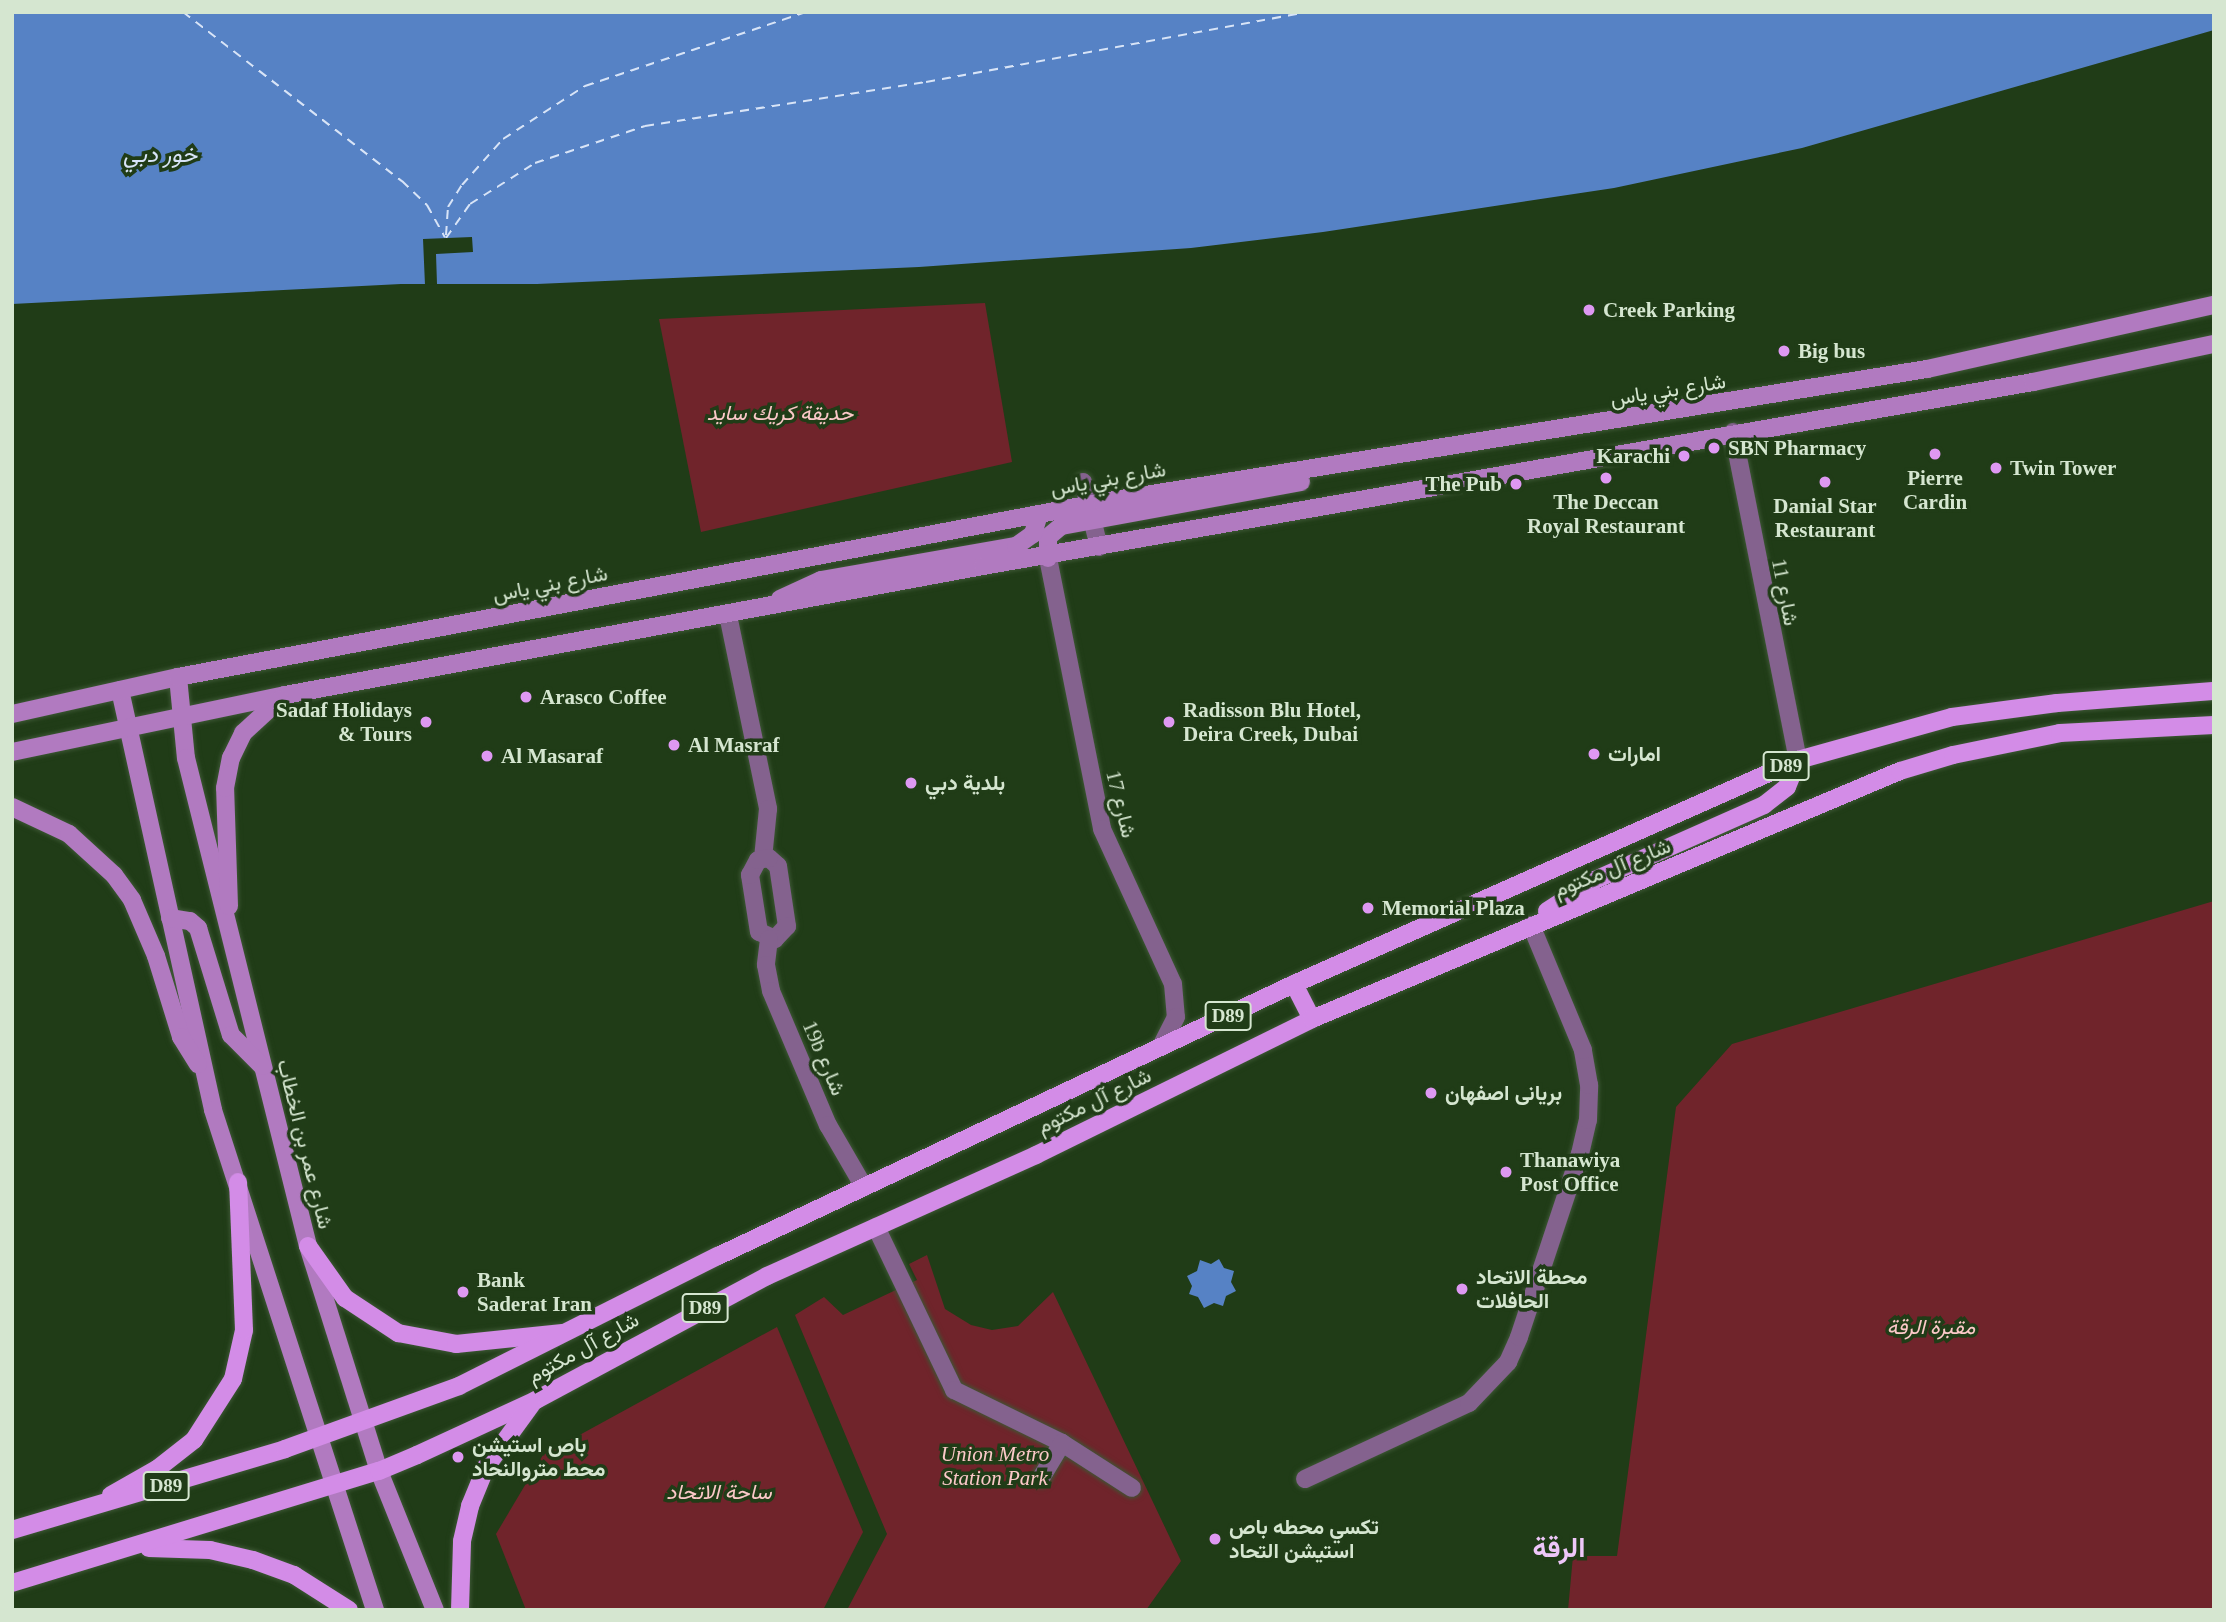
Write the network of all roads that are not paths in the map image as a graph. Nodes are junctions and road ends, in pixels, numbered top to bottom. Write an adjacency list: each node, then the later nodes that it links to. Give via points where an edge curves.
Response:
1 (2214, 304): 5 (main road, شارع بني ياس, via 1927,369 1409,453 1360,471)
2 (2214, 344): 3 (main road, via 2033,382)
3 (1733, 432): 7 (main road); 20 (street, شارع 11)
4 (1083, 482): 5 (street)
5 (1091, 513): 6 (main road, شارع بني ياس); 7 (street); 8 (main road, via 1051,532)
6 (1039, 514): 9 (main road, via 1033,534 1016,545 821,580); 11 (main road, شارع بني ياس)
7 (1099, 547): 8 (main road)
8 (1048, 558): 9 (main road); 29 (street, شارع 17, via 1102,829 1173,984 1176,1017)
9 (772, 606): 10 (main road)
10 (729, 615): 14 (main road); 22 (street, 19b شارع, via 768,809)
11 (178, 677): 12 (main road, شارع بني ياس); 16 (main road, شارع عمر بن الخطاب)
12 (120, 690): 15 (main road, شارع بني ياس); 18 (main road)
13 (2214, 691): 20 (main road, شارع آل مكتوم / D89, via 2057,703 1952,717)
14 (285, 695): 16 (main road); 26 (main road, via 243,733 231,758 225,788)
15 (12, 714)
16 (179, 716): 18 (main road); 26 (main road, شارع عمر بن الخطاب)
17 (2214, 725): 24 (main road, شارع آل مكتوم / D89, via 2060,733 1953,755 1848,791)
18 (128, 726): 19 (main road); 23 (main road)
19 (12, 752)
20 (1798, 760): 24 (main road, via 1787,787 1764,805 1595,880); 27 (main road, شارع آل مكتوم / D89)
21 (12, 807): 31 (main road, via 69,834 114,875 146,927 181,1037)
22 (763, 858): 25 (street, 19b شارع, via 753,863 750,875 757,926); 25 (street, via 778,866 787,926 781,936)
23 (170, 918): 30 (main road, via 180,917 198,928 231,1035); 31 (main road)
24 (1531, 925): 28 (main road, شارع آل مكتوم / D89); 43 (street, via 1583,1050 1588,1120 1519,1336 1508,1362 1469,1403)
25 (769, 939): 33 (street, 19b شارع, via 766,965 771,991 828,1125)
26 (230, 944): 30 (main road, شارع عمر بن الخطاب)
27 (1294, 984): 28 (main road); 29 (main road, شارع آل مكتوم / D89)
28 (1312, 1019): 34 (main road, شارع آل مكتوم / D89, via 1036,1155)
29 (1161, 1047): 33 (main road, شارع آل مكتوم / D89)
30 (262, 1066): 35 (main road, شارع عمر بن الخطاب)
31 (204, 1071): 32 (main road)
32 (238, 1182): 39 (main road); 46 (main road, via 244,1330 222,1402 177,1456)
33 (864, 1187): 36 (main road, شارع آل مكتوم / D89)
34 (876, 1227): 37 (main road, شارع آل مكتوم / D89, via 724,1298); 40 (street, via 954,1390)
35 (308, 1246): 36 (main road, via 345,1298 398,1333 456,1344); 38 (main road, شارع عمر بن الخطاب)
36 (575, 1331): 38 (main road, شارع آل مكتوم / D89, via 459,1386)
37 (536, 1400): 41 (main road, شارع آل مكتوم / D89); 53 (main road, via 486,1467 470,1506 462,1541)
38 (363, 1423): 39 (main road, شارع آل مكتوم / D89); 41 (main road, شارع عمر بن الخطاب)
39 (317, 1438): 44 (main road); 46 (main road, شارع آل مكتوم / D89)
40 (1062, 1443): 42 (street); 45 (street)
41 (379, 1471): 44 (main road, شارع آل مكتوم / D89); 52 (main road, شارع عمر بن الخطاب)
42 (1041, 1478)
43 (1305, 1479)
44 (332, 1485): 48 (main road, شارع آل مكتوم / D89); 51 (main road)
45 (1132, 1488)
46 (82, 1511): 47 (main road, شارع آل مكتوم / D89)
47 (12, 1530)
48 (121, 1550): 49 (main road, شارع آل مكتوم / D89); 50 (main road, via 165,1547 253,1560 294,1575)
49 (12, 1583)
50 (349, 1610)
51 (375, 1610)
52 (435, 1610)
53 (460, 1610)

